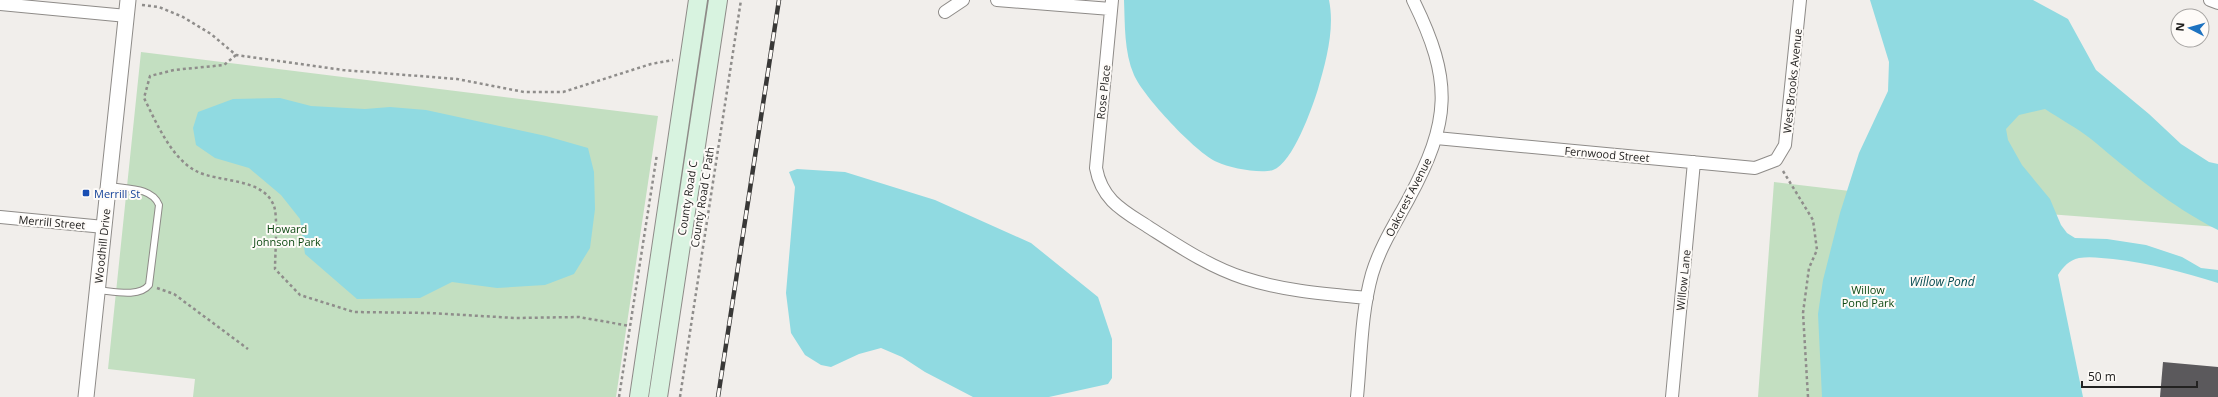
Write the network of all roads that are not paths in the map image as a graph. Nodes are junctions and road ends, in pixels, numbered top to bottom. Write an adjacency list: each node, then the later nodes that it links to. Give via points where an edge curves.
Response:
1 (698, 0): 22 (main road, County Road C)
2 (718, 0): 23 (main road, County Road C)
3 (963, 0): 12 (street)
4 (997, 0): 10 (street)
5 (1412, 0): 13 (street, Oakcrest Avenue, via 1434,47 1440,71 1442,93)
6 (1800, 0): 14 (street, West Brooks Avenue, via 1785,145)
7 (2210, 0): 8 (street)
8 (2218, 3)
9 (0, 4): 11 (street)
10 (1112, 4): 20 (street, Rose Place, via 1096,168 1099,183 1114,204 1179,246 1211,264 1243,277 1278,287)
11 (128, 6): 16 (street, Woodhill Drive)
12 (945, 12)
13 (1436, 138): 15 (street, Fernwood Street); 20 (street, Oakcrest Avenue, via 1427,164 1381,249)
14 (1776, 160): 15 (street, Fernwood Street, via 1756,168)
15 (1694, 162): 25 (street, Willow Lane)
16 (108, 186): 18 (street, Woodhill Drive); 19 (lane, via 142,191 157,199 159,205 149,285 145,290 136,293)
17 (0, 217): 18 (street, Merrill Street)
18 (104, 227): 19 (street, Woodhill Drive)
19 (97, 290): 21 (street, Woodhill Drive)
20 (1367, 298): 24 (street, Oakcrest Avenue)
21 (86, 397)
22 (639, 397)
23 (658, 397)
24 (1357, 397)
25 (1672, 397)

